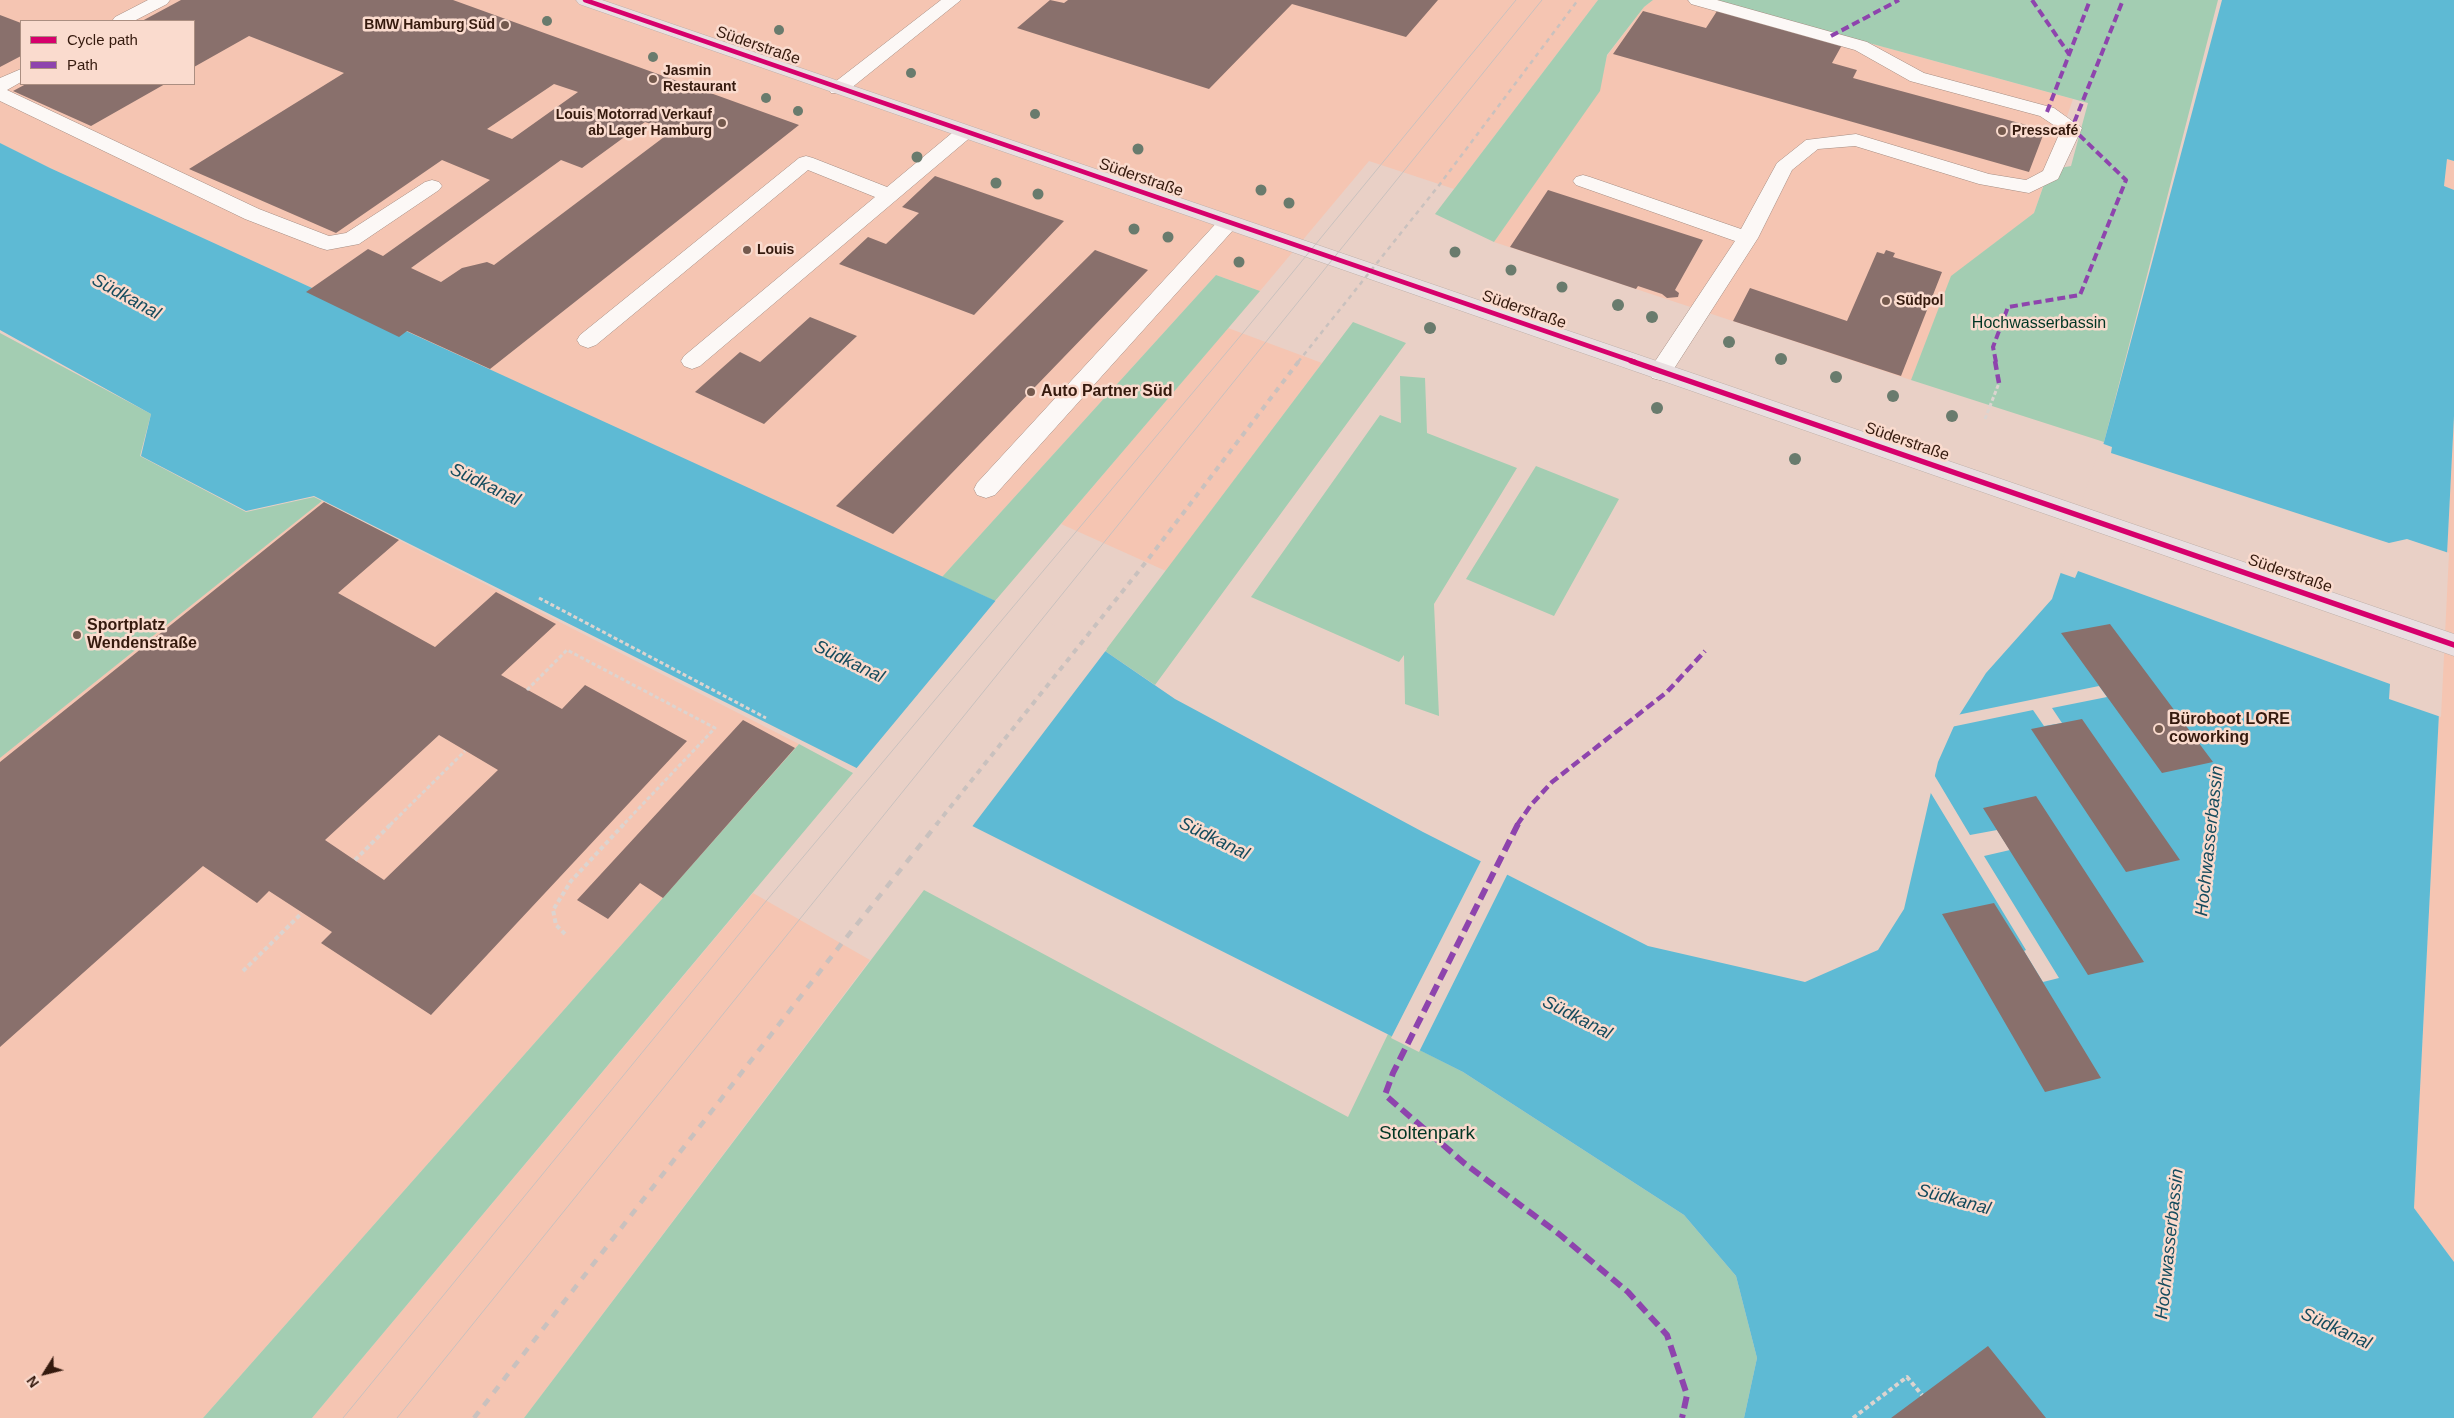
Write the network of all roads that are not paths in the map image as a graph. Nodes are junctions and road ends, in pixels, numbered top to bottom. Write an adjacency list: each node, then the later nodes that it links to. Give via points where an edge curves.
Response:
1 (160, 0): 5 (lane)
2 (585, 0): 8 (main road, Süderstraße)
3 (952, 0): 8 (lane)
4 (1697, 0): 15 (lane, via 1862,46 1916,77 2047,112 2072,128 2051,175 2029,187 1986,180 1856,140 1813,144 1784,167)
5 (123, 20)
6 (20, 76): 7 (lane)
7 (0, 86)
8 (838, 89): 10 (main road, Süderstraße)
9 (0, 94): 12 (lane, via 252,214 327,243 352,239)
10 (965, 132): 13 (lane); 14 (main road, Süderstraße)
11 (1583, 181): 15 (lane)
12 (432, 186)
13 (890, 195): 16 (lane, via 806,162); 17 (lane)
14 (1228, 223): 18 (main road, Süderstraße); 19 (lane)
15 (1747, 238): 18 (lane)
16 (588, 340)
17 (692, 362)
18 (1660, 372): 20 (main road, Süderstraße)
19 (986, 489)
20 (2454, 645)

